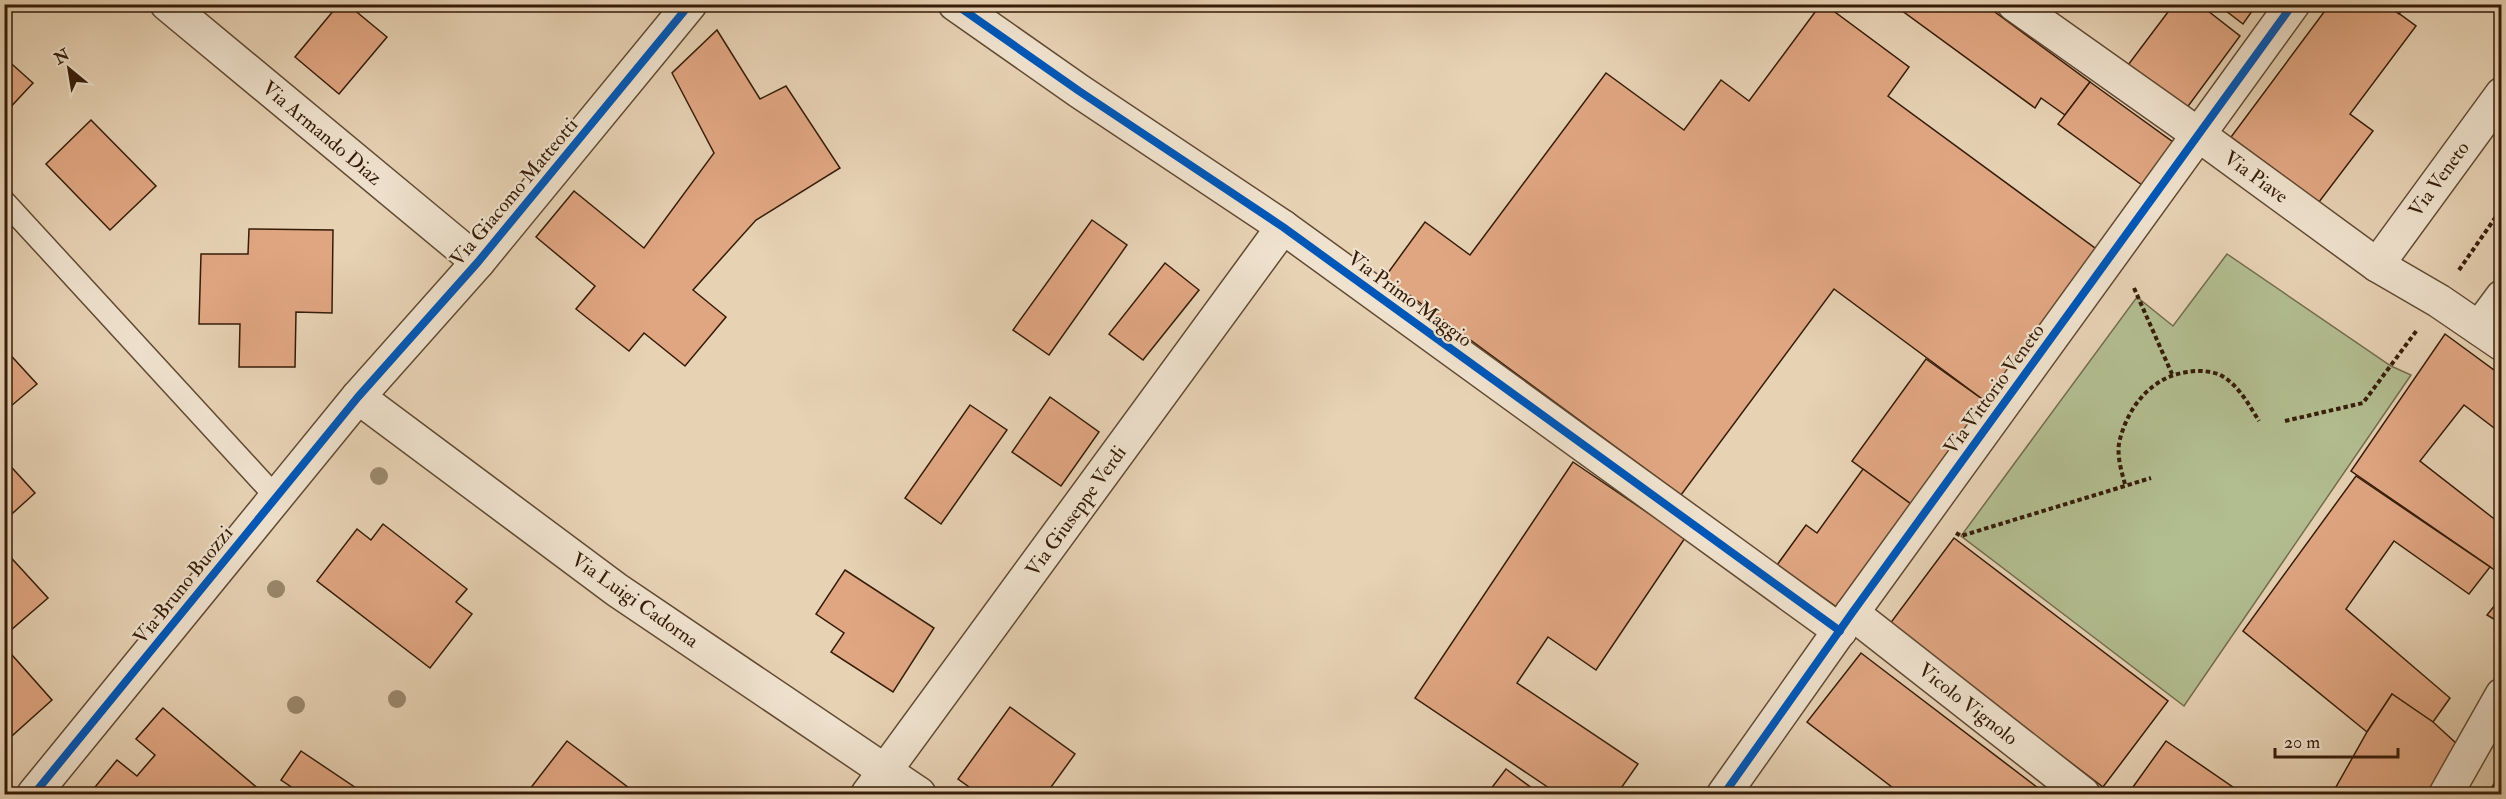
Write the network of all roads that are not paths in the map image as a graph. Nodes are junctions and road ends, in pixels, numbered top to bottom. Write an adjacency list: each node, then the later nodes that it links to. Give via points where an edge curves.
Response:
1 (167, 4): 10 (street, Via Armando Diaz)
2 (690, 4): 10 (street, Via Giacomo Matteotti)
3 (955, 4): 9 (street, Via Primo Maggio, via 1079,92)
4 (2014, 4): 7 (street, Via Piave)
5 (2293, 4): 7 (street, Via Vittorio Veneto)
6 (2502, 94): 11 (street, Via Veneto)
7 (2199, 135): 11 (street, Via Piave); 16 (street, Via Vittorio Veneto)
8 (4, 201): 15 (lane)
9 (1283, 227): 16 (street, Via Primo Maggio); 18 (street, Via Giuseppe Verdi)
10 (478, 261): 14 (street, Via Giacomo Matteotti)
11 (2377, 265): 13 (street, Via Piave)
12 (2502, 297): 13 (street)
13 (2490, 336)
14 (358, 397): 15 (street, Via Bruno Buozzi); 18 (street, Via Luigi Cadorna)
15 (276, 497): 19 (street, Via Bruno Buozzi)
16 (1846, 622): 21 (street, Via Vittorio Veneto); 22 (street, Vicolo Vignolo)
17 (2502, 694): 23 (street)
18 (877, 783): 20 (street, Via Luigi Cadorna)
19 (34, 795)
20 (919, 795)
21 (1724, 795)
22 (2083, 795)
23 (2446, 795)

